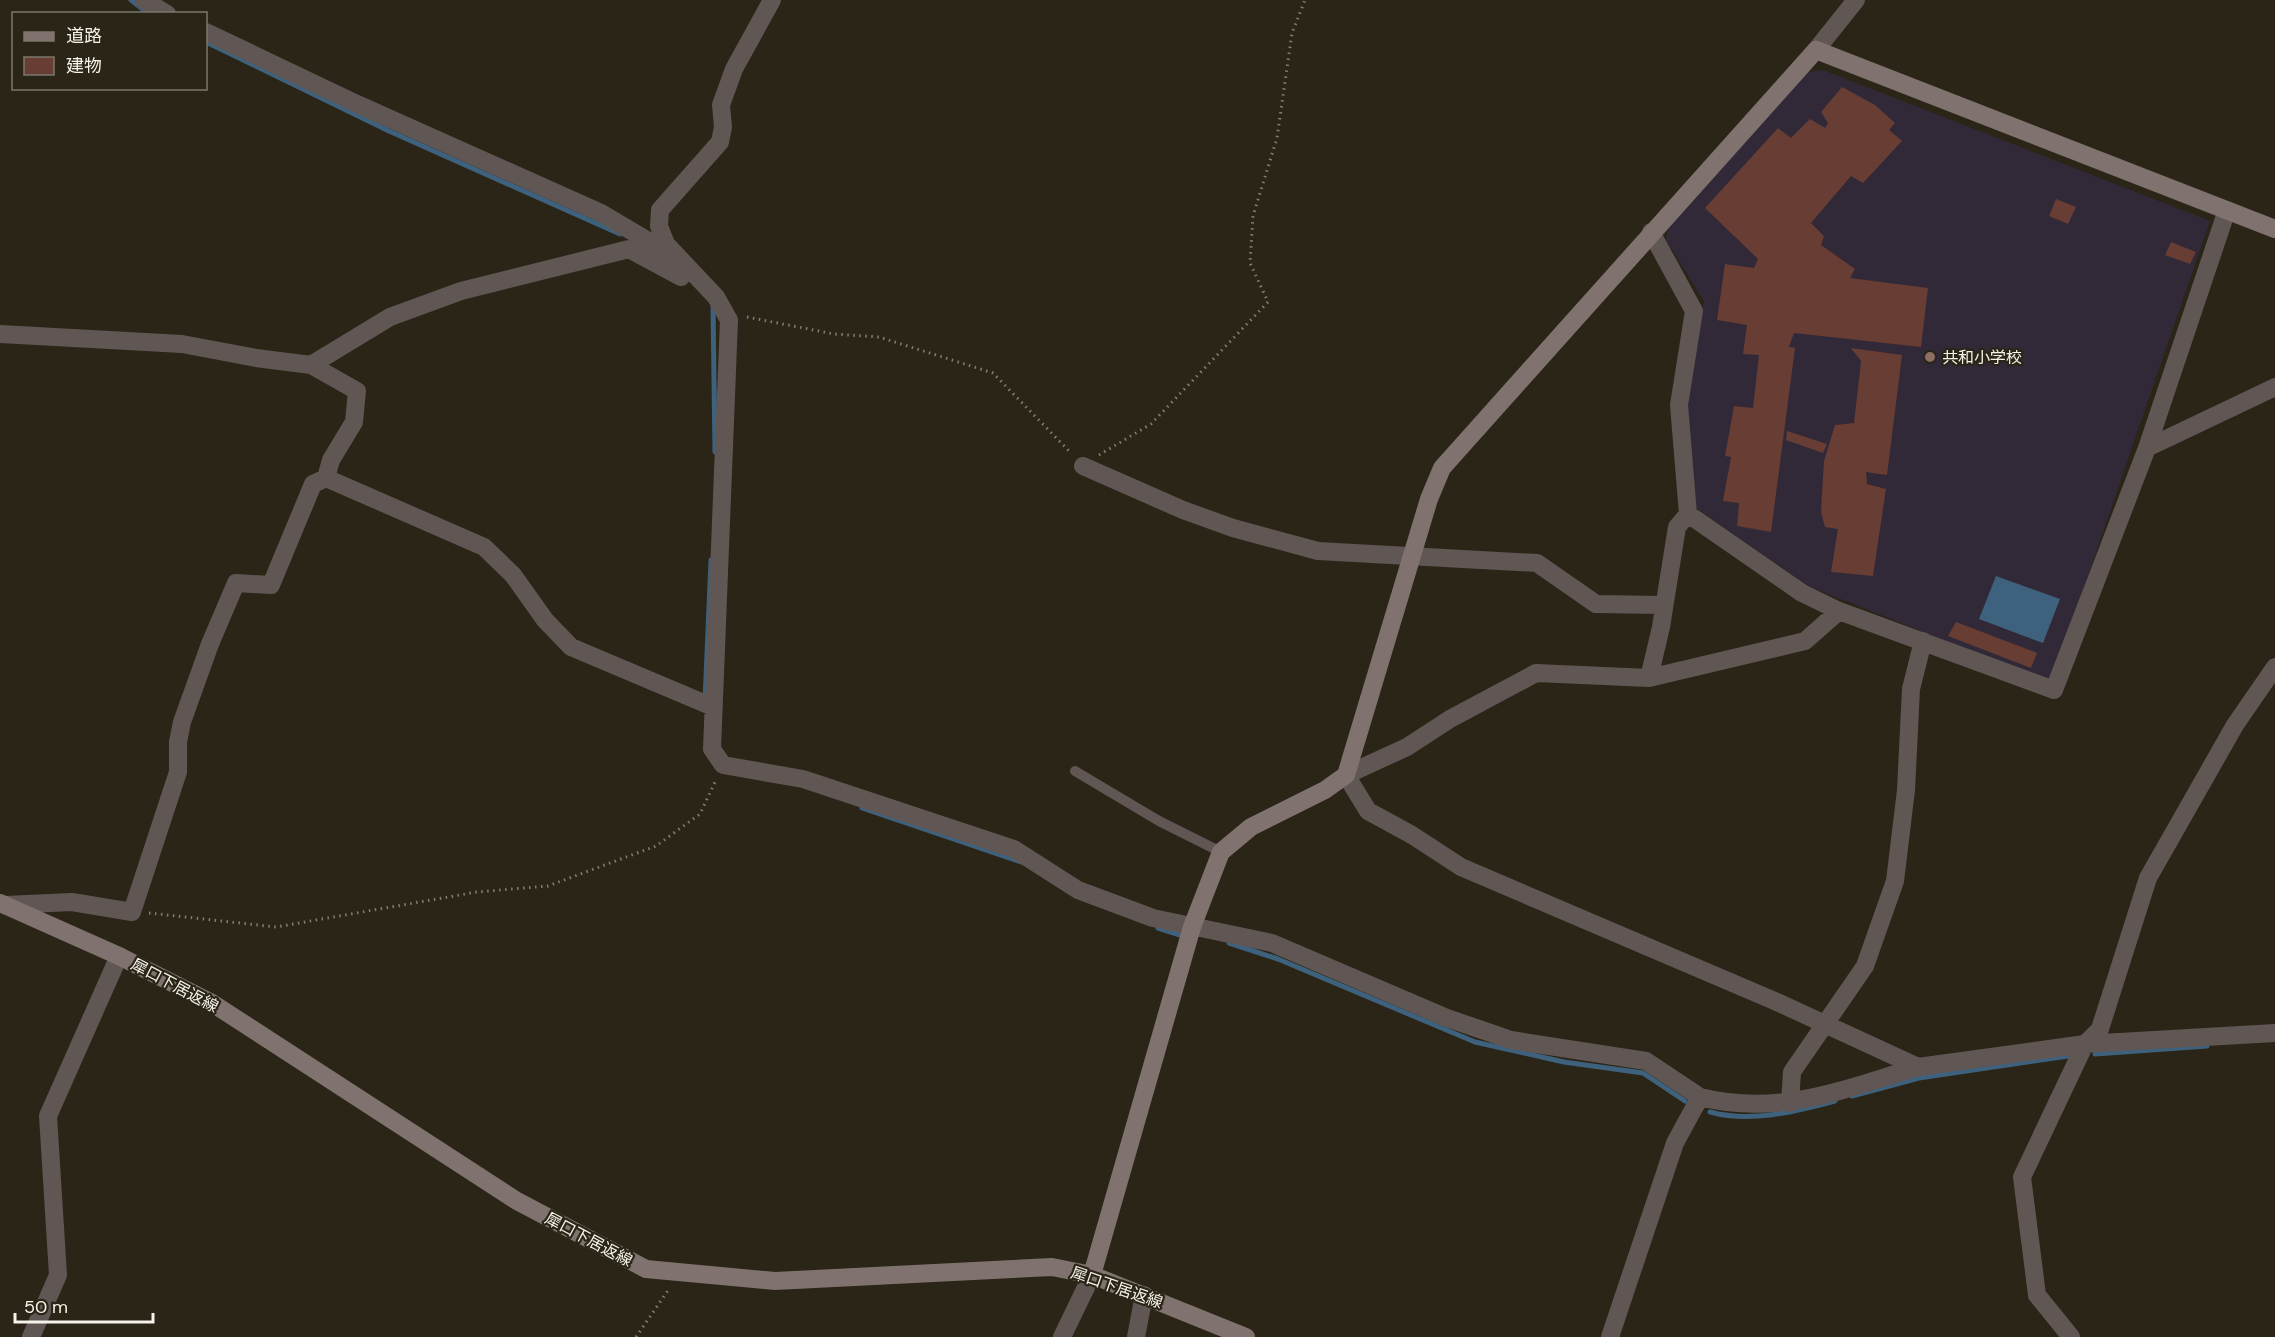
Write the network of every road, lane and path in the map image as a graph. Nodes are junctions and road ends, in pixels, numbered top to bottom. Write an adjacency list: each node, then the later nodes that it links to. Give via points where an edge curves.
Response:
1 (144, 0): 5 (street)
2 (772, 0): 11 (street, via 734,69 724,96 720,142 660,210 658,226 666,244)
3 (1305, 0): 17 (path, via 1292,33 1277,138 1252,216 1250,264 1268,302 1151,424)
4 (1856, 0): 7 (street)
5 (164, 12)
6 (207, 32): 11 (street, via 601,213)
7 (1816, 50): 8 (street); 10 (street)
8 (2227, 210): 9 (street); 16 (street)
9 (2275, 229)
10 (1651, 232): 19 (street, via 1694,311 1679,405); 20 (street, via 1442,468)
11 (688, 267): 12 (street); 14 (street, via 681,277 629,249 472,288 390,317)
12 (725, 312): 17 (path, via 834,334 879,337 993,373); 26 (street, via 729,341)
13 (0, 334): 14 (street, via 182,344)
14 (311, 365): 18 (street, via 357,391 354,422 331,460)
15 (2275, 387): 16 (street)
16 (2147, 448): 23 (street, via 2055,690)
17 (1083, 465): 20 (street, via 1233,528 1318,551)
18 (326, 478): 26 (street, via 484,547 513,575 545,620 571,647); 32 (street, via 313,484 271,585 236,583 182,722 178,772)
19 (1688, 514): 21 (street, via 1677,527); 22 (street, via 1802,593)
20 (1413, 558): 21 (street, via 1537,563 1596,604); 29 (street)
21 (1663, 604): 25 (street)
22 (1839, 611): 23 (street); 25 (street, via 1805,641)
23 (1923, 642): 35 (street, via 1911,689 1906,790 1895,881 1865,966)
24 (2275, 667): 37 (street, via 2235,725 2148,878 2100,1029)
25 (1649, 678): 29 (street, via 1536,673 1407,747)
26 (706, 705): 27 (street, via 712,750)
27 (723, 765): 32 (path, via 700,814 656,846 548,886 477,892 276,927); 33 (street, via 803,779 1014,849 1078,890 1154,918)
28 (1075, 771): 30 (lane)
29 (1346, 774): 30 (street, via 1325,790 1251,827); 35 (street, via 1368,811 1461,867)
30 (1221, 852): 33 (street)
31 (3, 904): 32 (street, via 72,902); 34 (street, 犀口下居返線)
32 (132, 912)
33 (1192, 927): 39 (street, via 1272,943 1446,1018 1511,1040 1646,1060); 42 (street)
34 (119, 956): 41 (street, 犀口下居返線, via 212,1003 517,1201 646,1269); 44 (street, via 48,1116 58,1275)
35 (1827, 1025): 38 (street); 40 (street, via 1792,1072)
36 (2275, 1033): 37 (street)
37 (2085, 1044): 38 (street); 50 (street, via 2022,1177 2037,1295)
38 (1918, 1067): 40 (street)
39 (1700, 1097): 40 (street, via 1726,1104); 49 (street, via 1675,1143)
40 (1790, 1103)
41 (680, 1272): 42 (street, 犀口下居返線, via 776,1281 1052,1267); 45 (path)
42 (1092, 1275): 43 (street, 犀口下居返線); 46 (street)
43 (1144, 1295): 47 (street); 48 (street, 犀口下居返線)
44 (31, 1337)
45 (636, 1337)
46 (1062, 1337)
47 (1136, 1337)
48 (1246, 1337)
49 (1610, 1337)
50 (2071, 1337)

